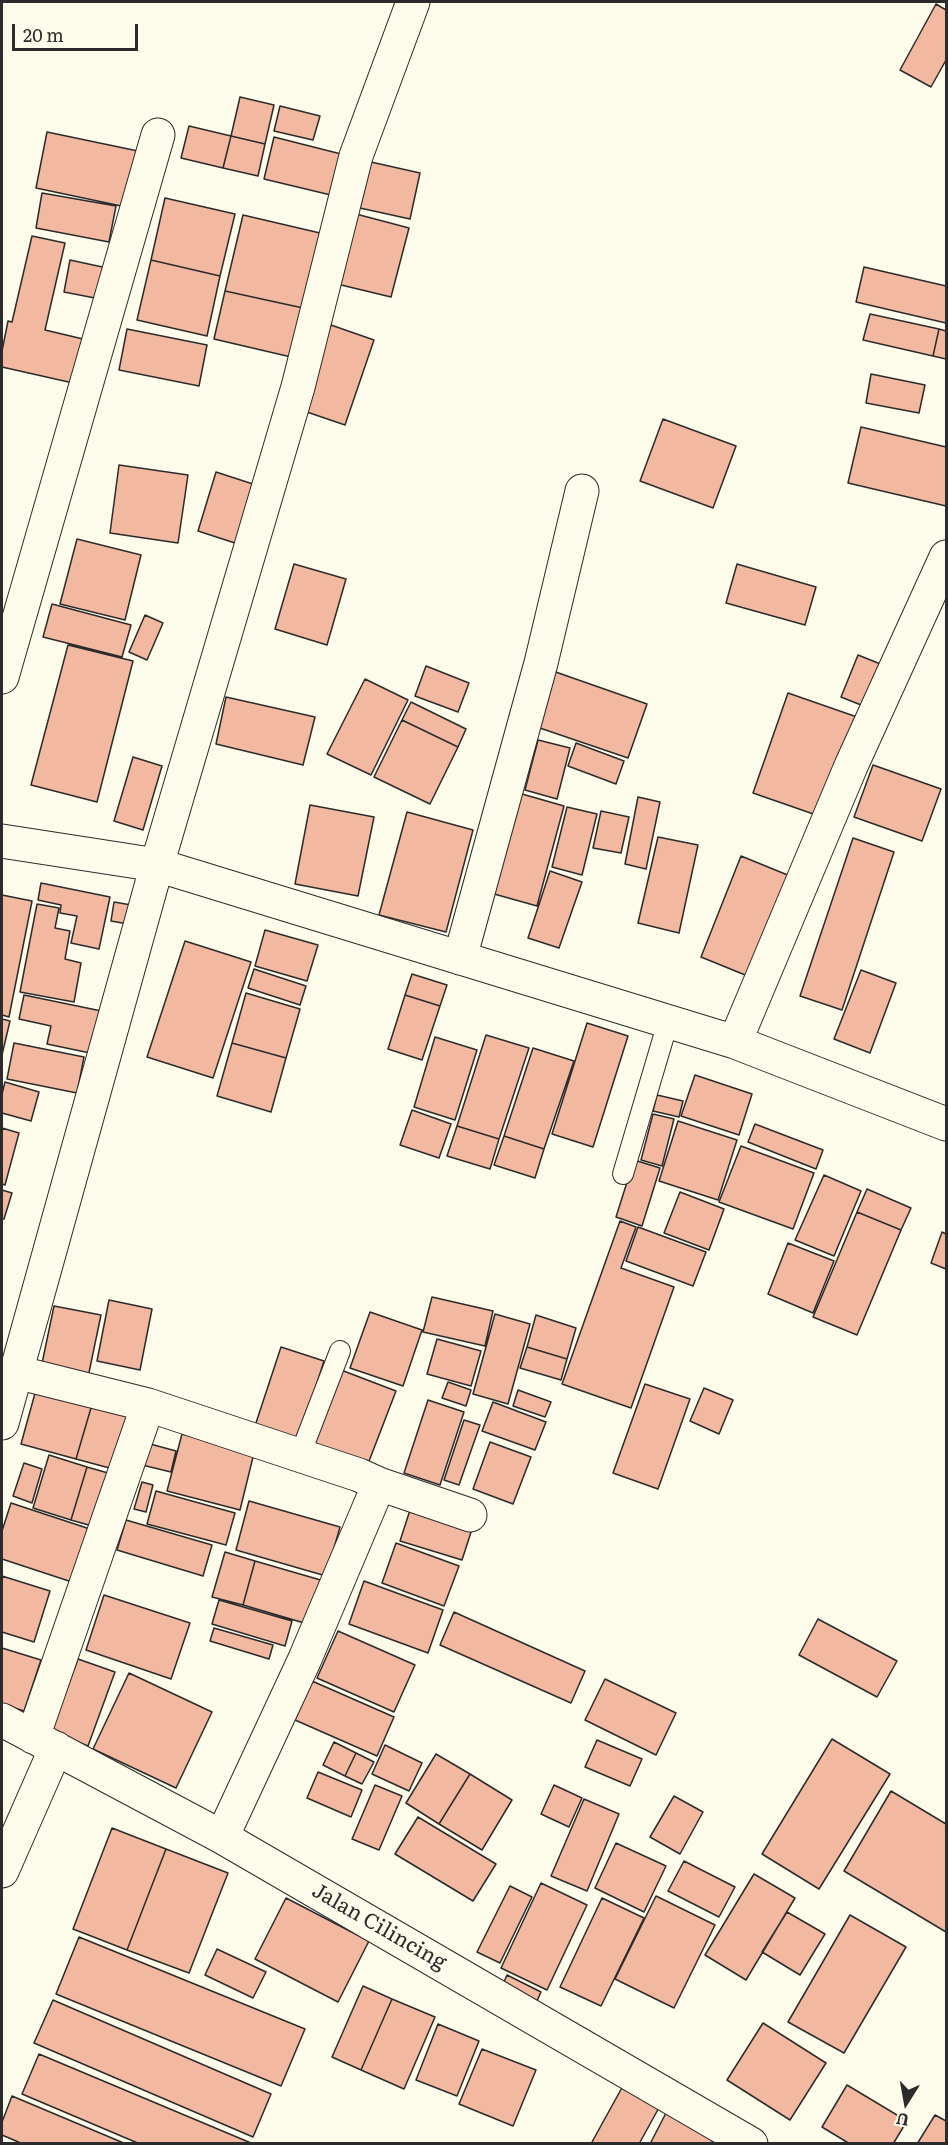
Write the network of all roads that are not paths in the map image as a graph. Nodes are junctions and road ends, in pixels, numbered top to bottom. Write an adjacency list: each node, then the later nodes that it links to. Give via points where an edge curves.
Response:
1 (412, 2): 7 (street, via 356,156 298,387)
2 (159, 135): 5 (street)
3 (582, 491): 8 (street, via 541,663)
4 (946, 557): 10 (street, via 851,766)
5 (2, 677)
6 (2, 841): 7 (street)
7 (157, 865): 8 (street); 14 (street)
8 (460, 958): 9 (street)
9 (668, 1022): 10 (street); 12 (lane)
10 (735, 1042): 11 (street)
11 (946, 1124)
12 (622, 1174)
13 (340, 1351): 17 (lane)
14 (16, 1372): 15 (street); 16 (street)
15 (148, 1405): 17 (street); 21 (street)
16 (2, 1423)
17 (300, 1455): 18 (street)
18 (380, 1484): 19 (street); 22 (street)
19 (470, 1515)
20 (2, 1720): 21 (street, Jalan Cilincing)
21 (44, 1742): 22 (street, Jalan Cilincing); 23 (street)
22 (222, 1837): 24 (street, Jalan Cilincing)
23 (2, 1871)
24 (750, 2144)

